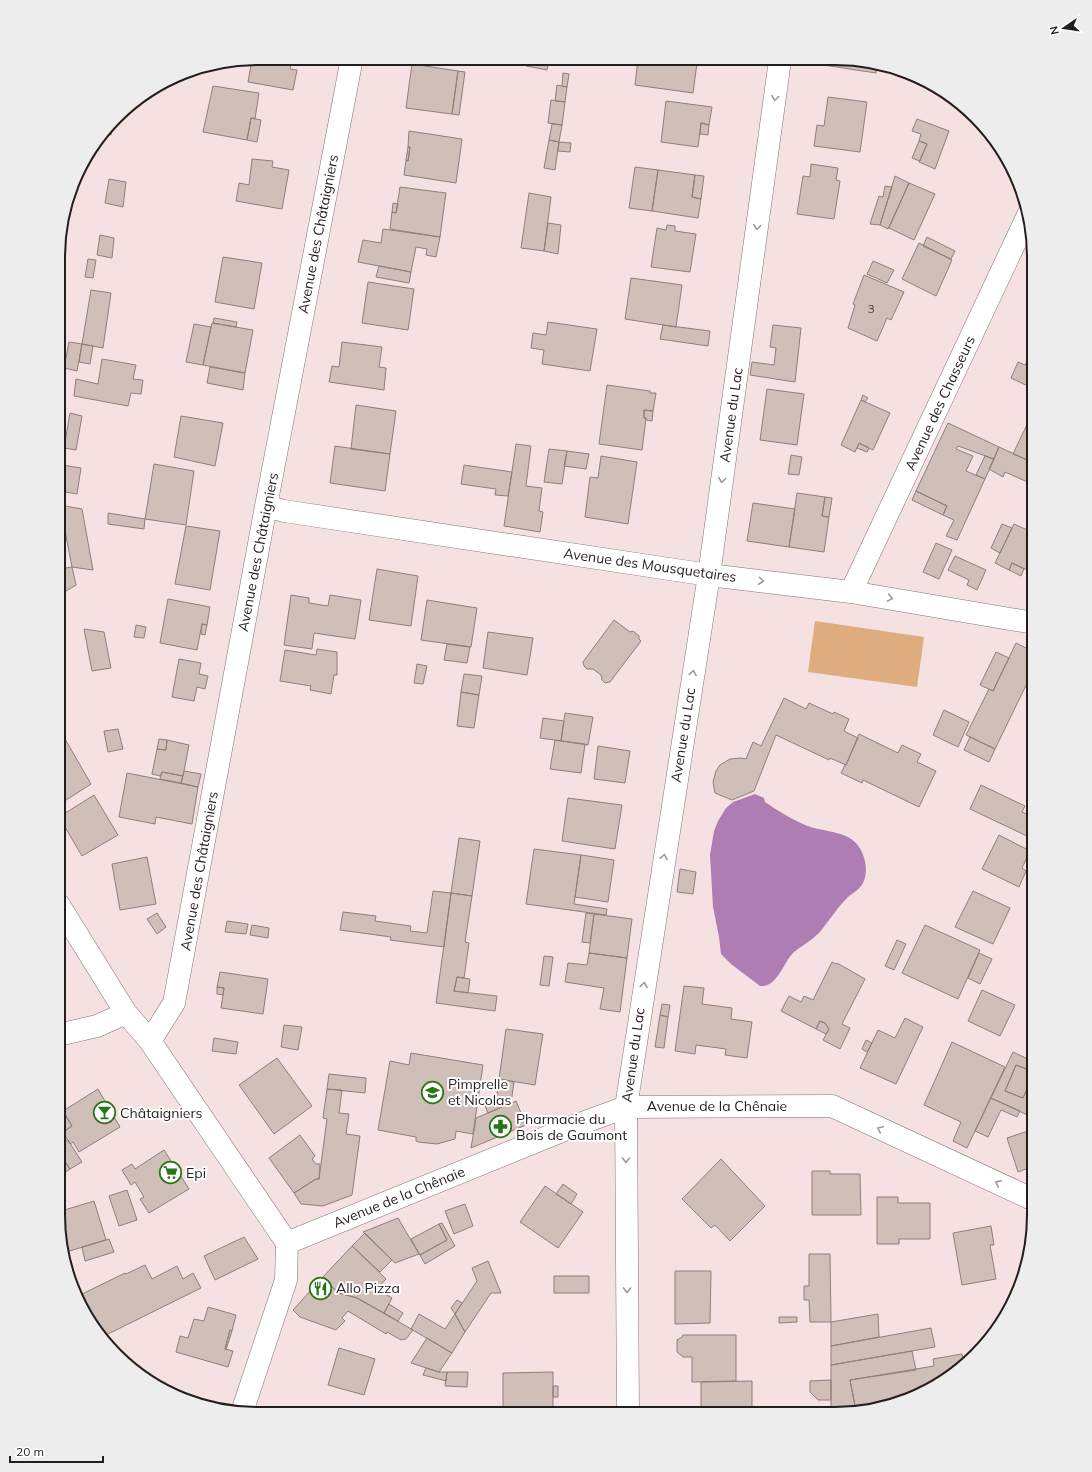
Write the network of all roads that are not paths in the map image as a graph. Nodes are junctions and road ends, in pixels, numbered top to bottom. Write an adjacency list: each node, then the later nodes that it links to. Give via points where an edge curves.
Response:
1 (351, 65): 4 (street, Avenue des Châtaigniers)
2 (779, 65): 5 (street, Avenue du Lac, one-way to 5)
3 (1024, 224): 6 (street, Avenue des Chasseurs)
4 (266, 506): 5 (street, Avenue des Mousquetaires, via 284,511); 11 (street, Avenue des Châtaigniers, via 174,1003)
5 (709, 575): 6 (street, Avenue des Mousquetaires, one-way to 6); 12 (street, Avenue du Lac, one-way to 5)
6 (851, 592): 7 (street, Avenue des Mousquetaires, one-way to 7)
7 (1027, 622)
8 (65, 915): 9 (street)
9 (126, 1013): 10 (street, via 97,1026); 11 (street)
10 (65, 1033)
11 (150, 1041): 14 (street)
12 (626, 1107): 13 (street, Avenue de la Chênaie, one-way to 12, via 832,1106); 14 (street, Avenue de la Chênaie); 16 (street, Avenue du Lac, one-way to 16)
13 (1027, 1197)
14 (287, 1243): 15 (street, via 286,1280)
15 (244, 1407)
16 (628, 1407)

